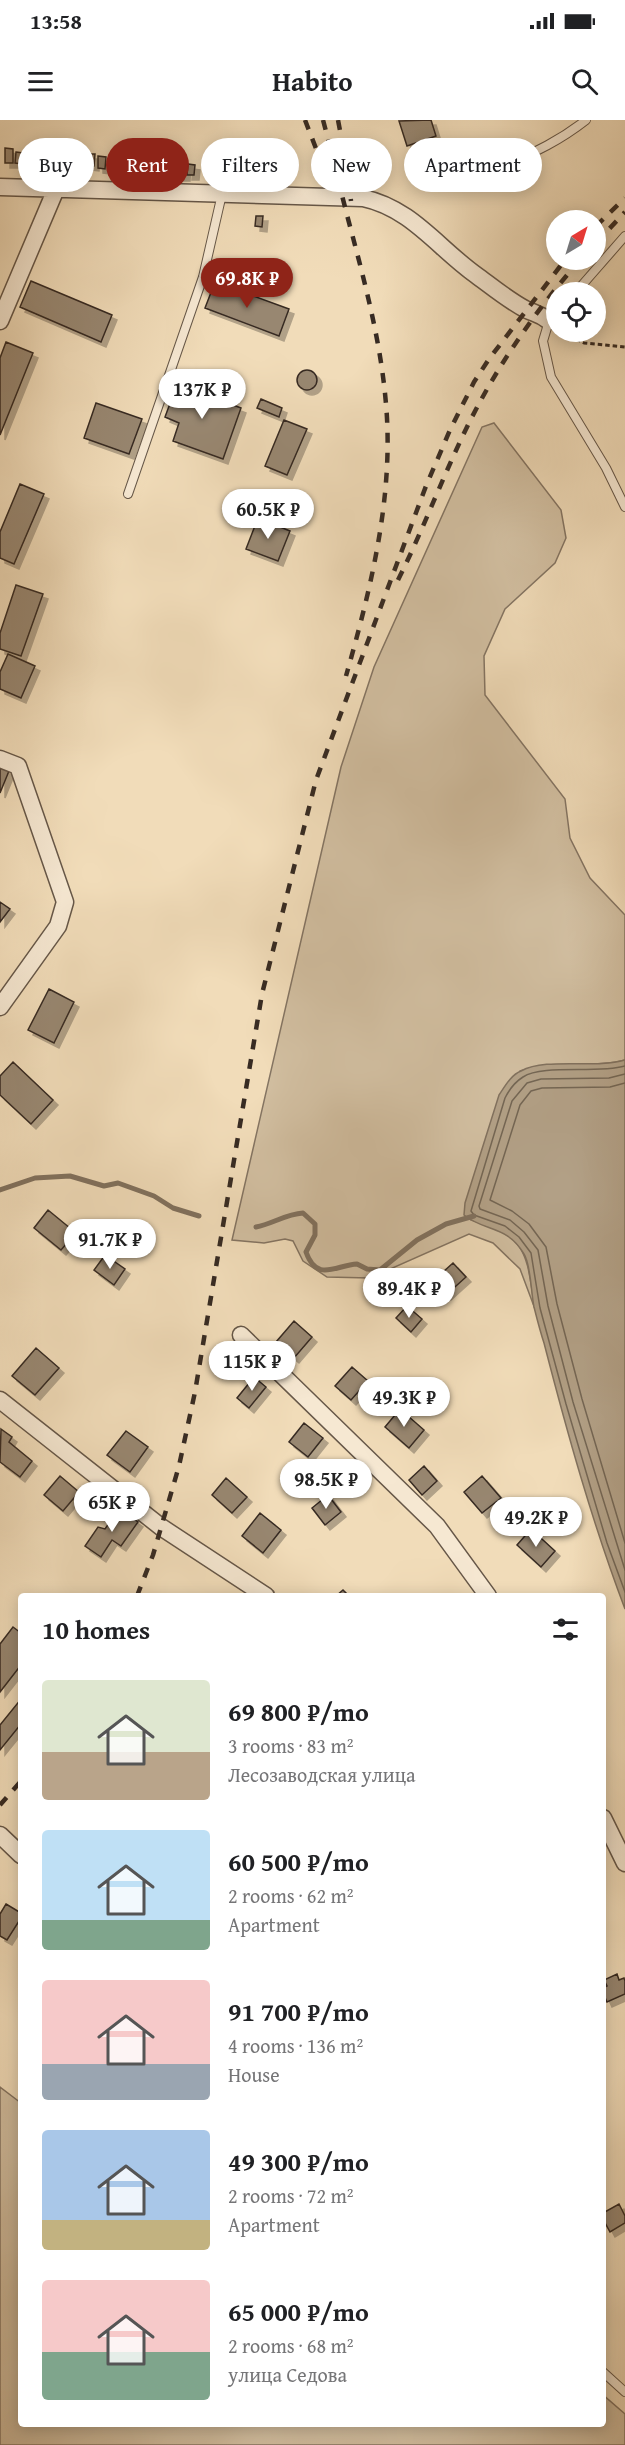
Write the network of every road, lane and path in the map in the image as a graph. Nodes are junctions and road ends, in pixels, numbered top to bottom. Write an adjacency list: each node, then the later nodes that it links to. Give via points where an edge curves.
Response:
1 (586, 120): 2 (lane)
2 (542, 147)
3 (0, 187): 4 (street)
4 (18, 188)
5 (94, 190): 7 (street)
6 (55, 192): 11 (street)
7 (222, 194): 10 (street, via 375,201 400,212 473,273 525,309); 15 (lane, via 203,277)
8 (625, 236): 9 (lane)
9 (585, 282)
10 (546, 314)
11 (0, 321)
12 (546, 334): 16 (lane, via 543,341 551,377)
13 (582, 342): 14 (path)
14 (625, 347)
15 (128, 494)
16 (625, 507)
17 (0, 759): 18 (street, via 18,766 65,902 57,926)
18 (0, 1007)
19 (241, 1335): 22 (street, via 437,1526)
20 (0, 1400): 21 (street, via 162,1527)
21 (261, 1593)
22 (486, 1593)
23 (606, 1824): 26 (street)
24 (0, 1835): 25 (street)
25 (18, 1852)
26 (625, 1863)
27 (606, 2375): 28 (lane)
28 (625, 2392)

